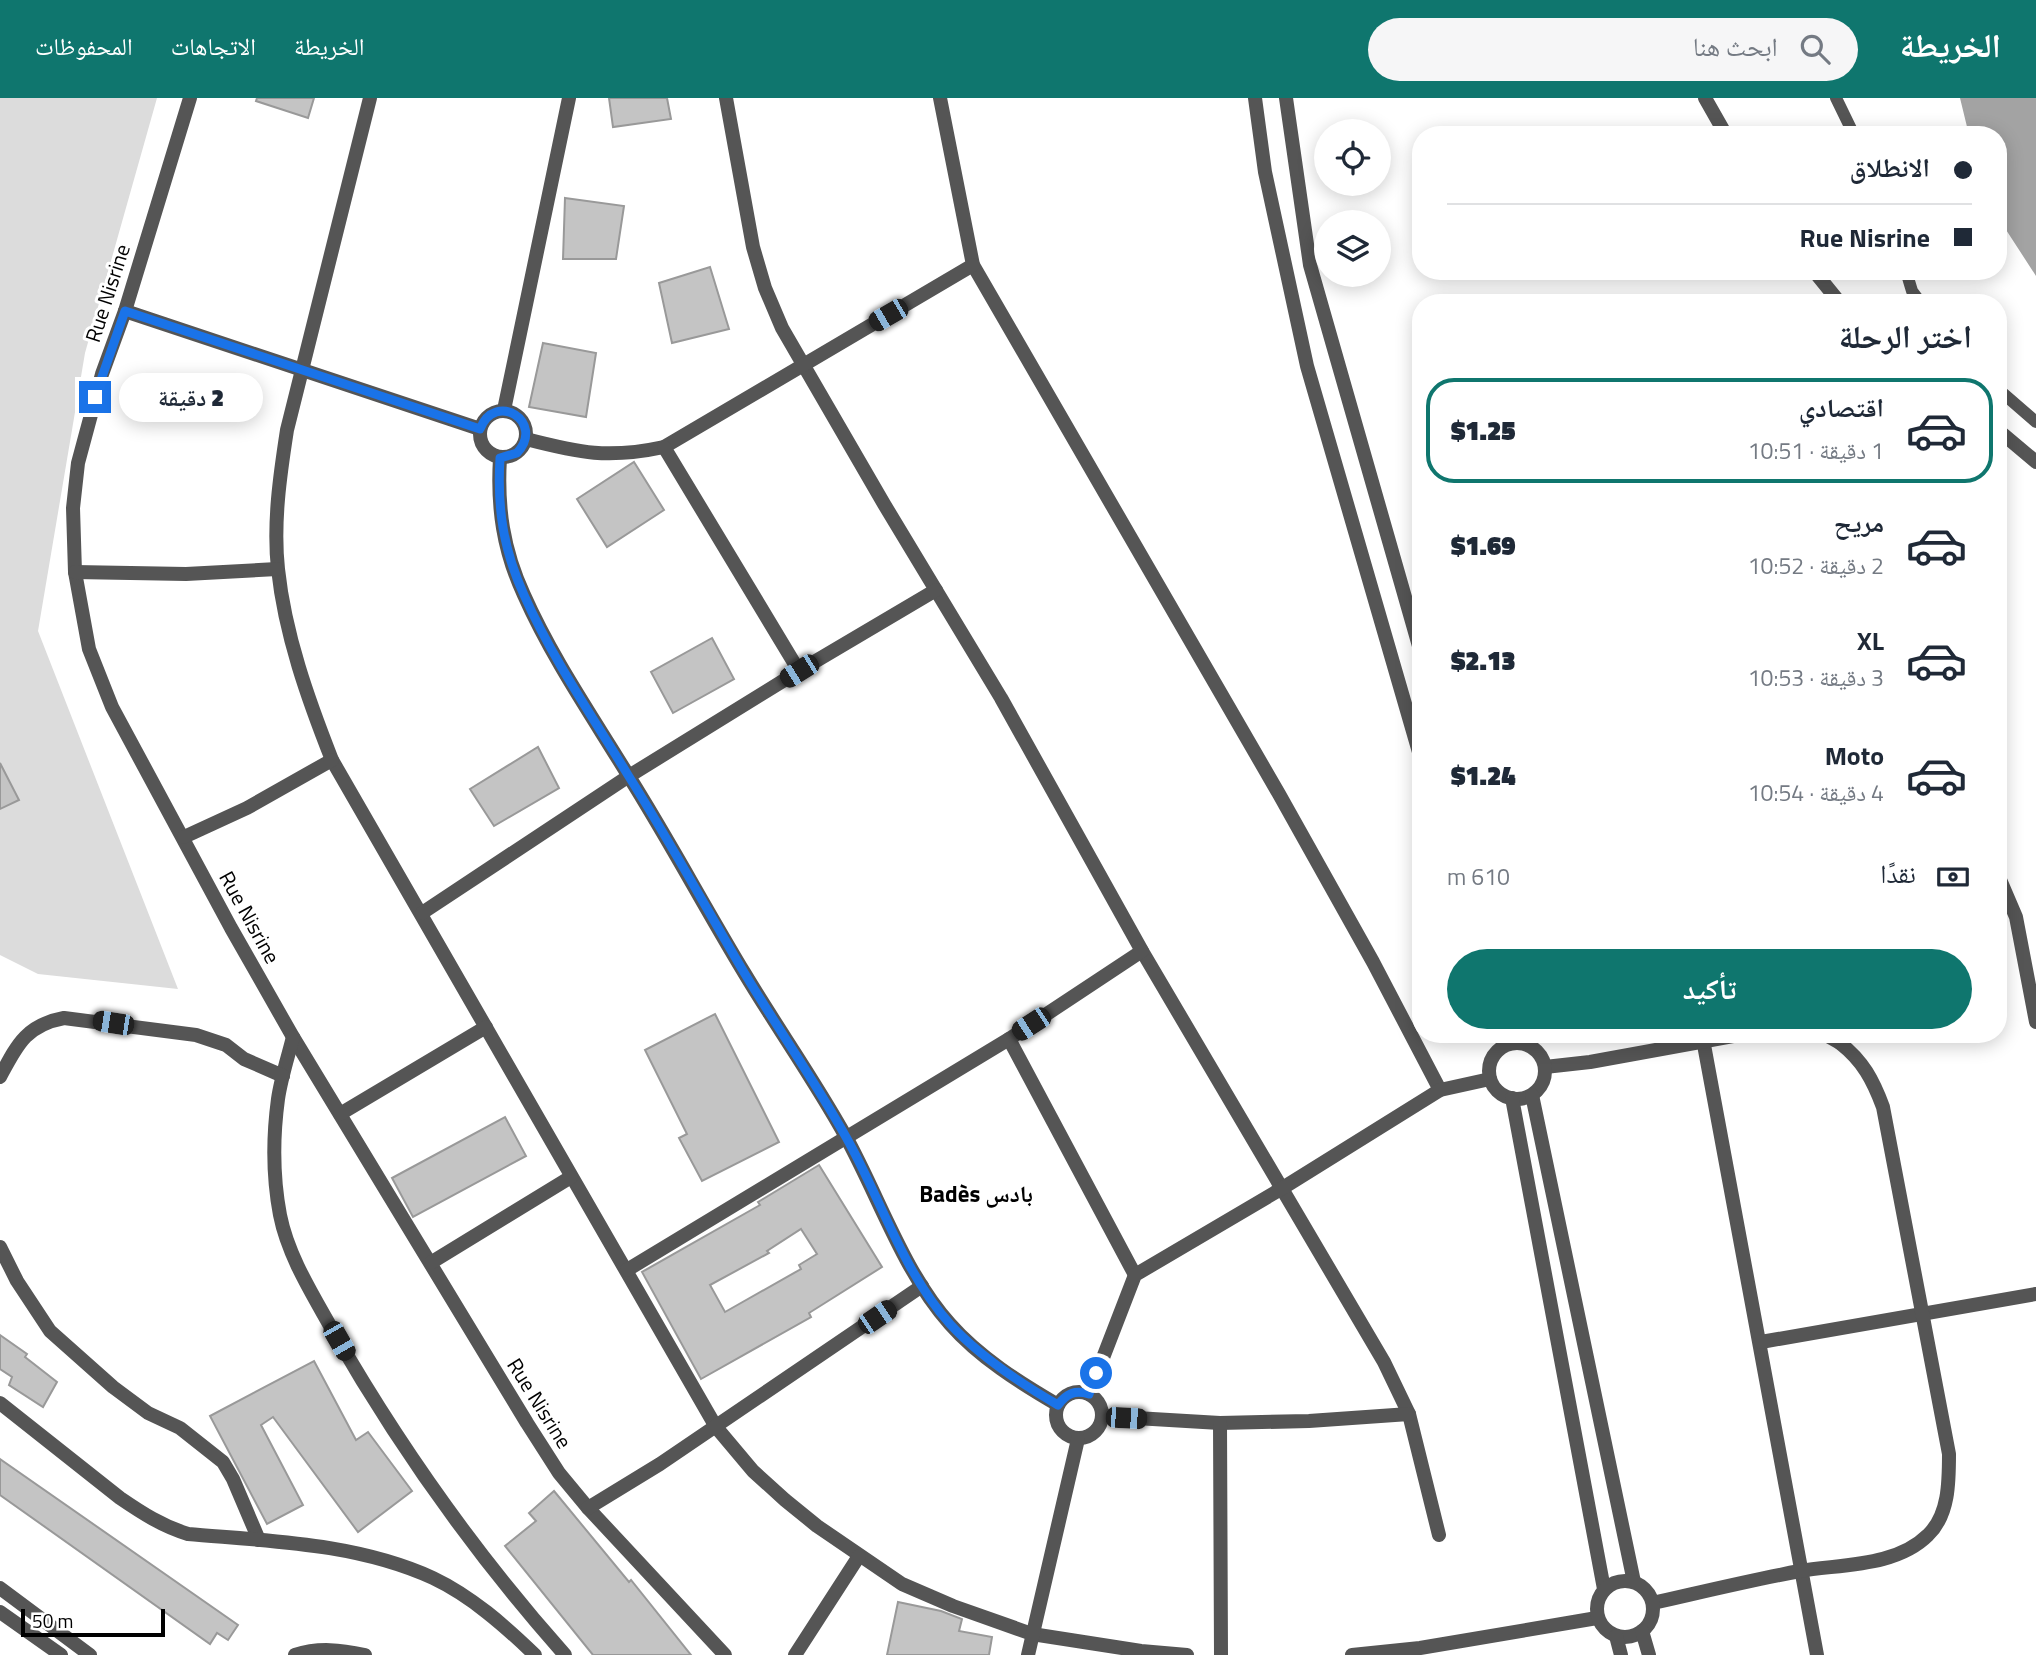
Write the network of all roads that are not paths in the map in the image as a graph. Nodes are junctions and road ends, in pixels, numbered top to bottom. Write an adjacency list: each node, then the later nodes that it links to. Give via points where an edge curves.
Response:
1 (190, 98): 15 (street, Rue Nisrine)
2 (370, 98): 17 (street)
3 (568, 98): 19 (street)
4 (726, 98): 16 (street, via 753,247 765,288)
5 (940, 98): 12 (street)
6 (1255, 98): 32 (street, via 1265,172 1307,366)
7 (1286, 98): 30 (street, via 1310,265)
8 (1705, 98): 10 (street)
9 (1836, 98): 11 (street)
10 (1721, 126)
11 (1850, 126)
12 (973, 265): 16 (street); 42 (street, via 1286,806)
13 (1821, 280): 14 (street)
14 (1833, 294)
15 (125, 311): 17 (street); 28 (street, Rue Nisrine, via 78,463 73,508)
16 (802, 364): 24 (street); 29 (street)
17 (302, 368): 21 (street); 27 (street, via 281,474)
18 (2007, 397): 20 (street)
19 (504, 410): 21 (street, via 489,415); 23 (street, via 524,423)
20 (2036, 422)
21 (480, 429): 25 (street, via 482,445)
22 (2007, 438): 26 (street)
23 (526, 439): 24 (street, via 583,453 634,453); 25 (street, via 517,453)
24 (664, 446): 31 (street)
25 (500, 458): 34 (street, via 499,517 523,594 571,684)
26 (2036, 462)
27 (278, 569): 28 (street); 33 (street, via 295,654)
28 (75, 572): 35 (street, Rue Nisrine, via 89,649 112,707)
29 (936, 590): 31 (street); 38 (street)
30 (1412, 622)
31 (799, 671): 34 (street)
32 (1412, 728)
33 (332, 760): 35 (street); 37 (street)
34 (629, 776): 37 (street); 58 (street)
35 (184, 837): 41 (street, Rue Nisrine)
36 (2007, 896): 39 (street, via 2016,917)
37 (422, 913): 40 (street)
38 (1142, 951): 43 (street); 60 (street)
39 (2036, 1022)
40 (486, 1027): 57 (street); 59 (street)
41 (293, 1037): 51 (street); 57 (street, Rue Nisrine)
42 (1412, 1037)
43 (1009, 1039): 58 (street); 64 (street)
44 (1415, 1043): 54 (street)
45 (1498, 1043): 53 (street)
46 (1528, 1043): 50 (street)
47 (1679, 1043): 50 (street)
48 (1704, 1043): 68 (street)
49 (1846, 1043): 67 (street, via 1865,1067 1883,1107)
50 (1545, 1067): 55 (street, via 1542,1083)
51 (283, 1076): 52 (street, via 244,1059 226,1045 196,1035 64,1018 44,1021 33,1029); 99 (street, via 278,1098 276,1185 280,1217 296,1262 397,1436 491,1567)
52 (0, 1077)
53 (1490, 1079): 54 (street); 56 (street, via 1499,1092)
54 (1440, 1090): 60 (street)
55 (1532, 1095): 56 (street); 69 (street)
56 (1512, 1098): 70 (street)
57 (340, 1114): 62 (street, Rue Nisrine)
58 (846, 1137): 63 (street); 65 (street)
59 (571, 1177): 62 (street); 63 (street)
60 (1282, 1189): 64 (street); 74 (street, via 1384,1362)
61 (0, 1247): 81 (street, via 50,1331 113,1387 148,1413 180,1428 223,1462)
62 (432, 1262): 79 (street, Rue Nisrine, via 527,1423)
63 (627, 1270): 77 (street)
64 (1135, 1275): 71 (street)
65 (922, 1286): 73 (street, via 949,1324 975,1348); 77 (street)
66 (2036, 1294): 67 (street)
67 (1923, 1315): 68 (street); 83 (street, via 1949,1454 1949,1483 1938,1521 1928,1535 1891,1556)
68 (1761, 1342): 83 (street)
69 (1591, 1378): 70 (street); 84 (street)
70 (1565, 1382): 86 (street)
71 (1089, 1394): 73 (street, via 1071,1393); 75 (street, via 1097,1399)
72 (0, 1403): 81 (street, via 157,1522 188,1534)
73 (1058, 1405): 78 (street, via 1057,1423 1069,1436)
74 (1409, 1414): 76 (street); 80 (street)
75 (1102, 1416): 76 (street); 78 (street, via 1095,1433)
76 (1220, 1423): 104 (street)
77 (716, 1427): 79 (street); 82 (street, via 761,1479)
78 (1078, 1438): 91 (street)
79 (588, 1508): 100 (street, Rue Nisrine)
80 (1439, 1535)
81 (260, 1540): 98 (street, via 354,1554 435,1579 472,1602)
82 (859, 1556): 91 (street, via 902,1584); 101 (street)
83 (1801, 1571): 87 (street); 109 (street)
84 (1634, 1581): 86 (street); 87 (street)
85 (0, 1588): 95 (street)
86 (1604, 1588): 89 (street, via 1598,1597)
87 (1653, 1603): 90 (street, via 1652,1618)
88 (0, 1612): 94 (street)
89 (1597, 1618): 92 (street); 93 (street)
90 (1642, 1631): 92 (street, via 1625,1638); 108 (street)
91 (1032, 1634): 102 (street); 103 (street)
92 (1616, 1636): 107 (street)
93 (1469, 1639): 105 (street); 106 (street)
94 (61, 1655)
95 (90, 1655)
96 (295, 1655): 97 (street, via 332,1649)
97 (365, 1655)
98 (535, 1655)
99 (565, 1655)
100 (725, 1655)
101 (795, 1655)
102 (1028, 1655)
103 (1187, 1655)
104 (1221, 1655)
105 (1352, 1655)
106 (1472, 1655)
107 (1621, 1655)
108 (1649, 1655)
109 (1817, 1655)

